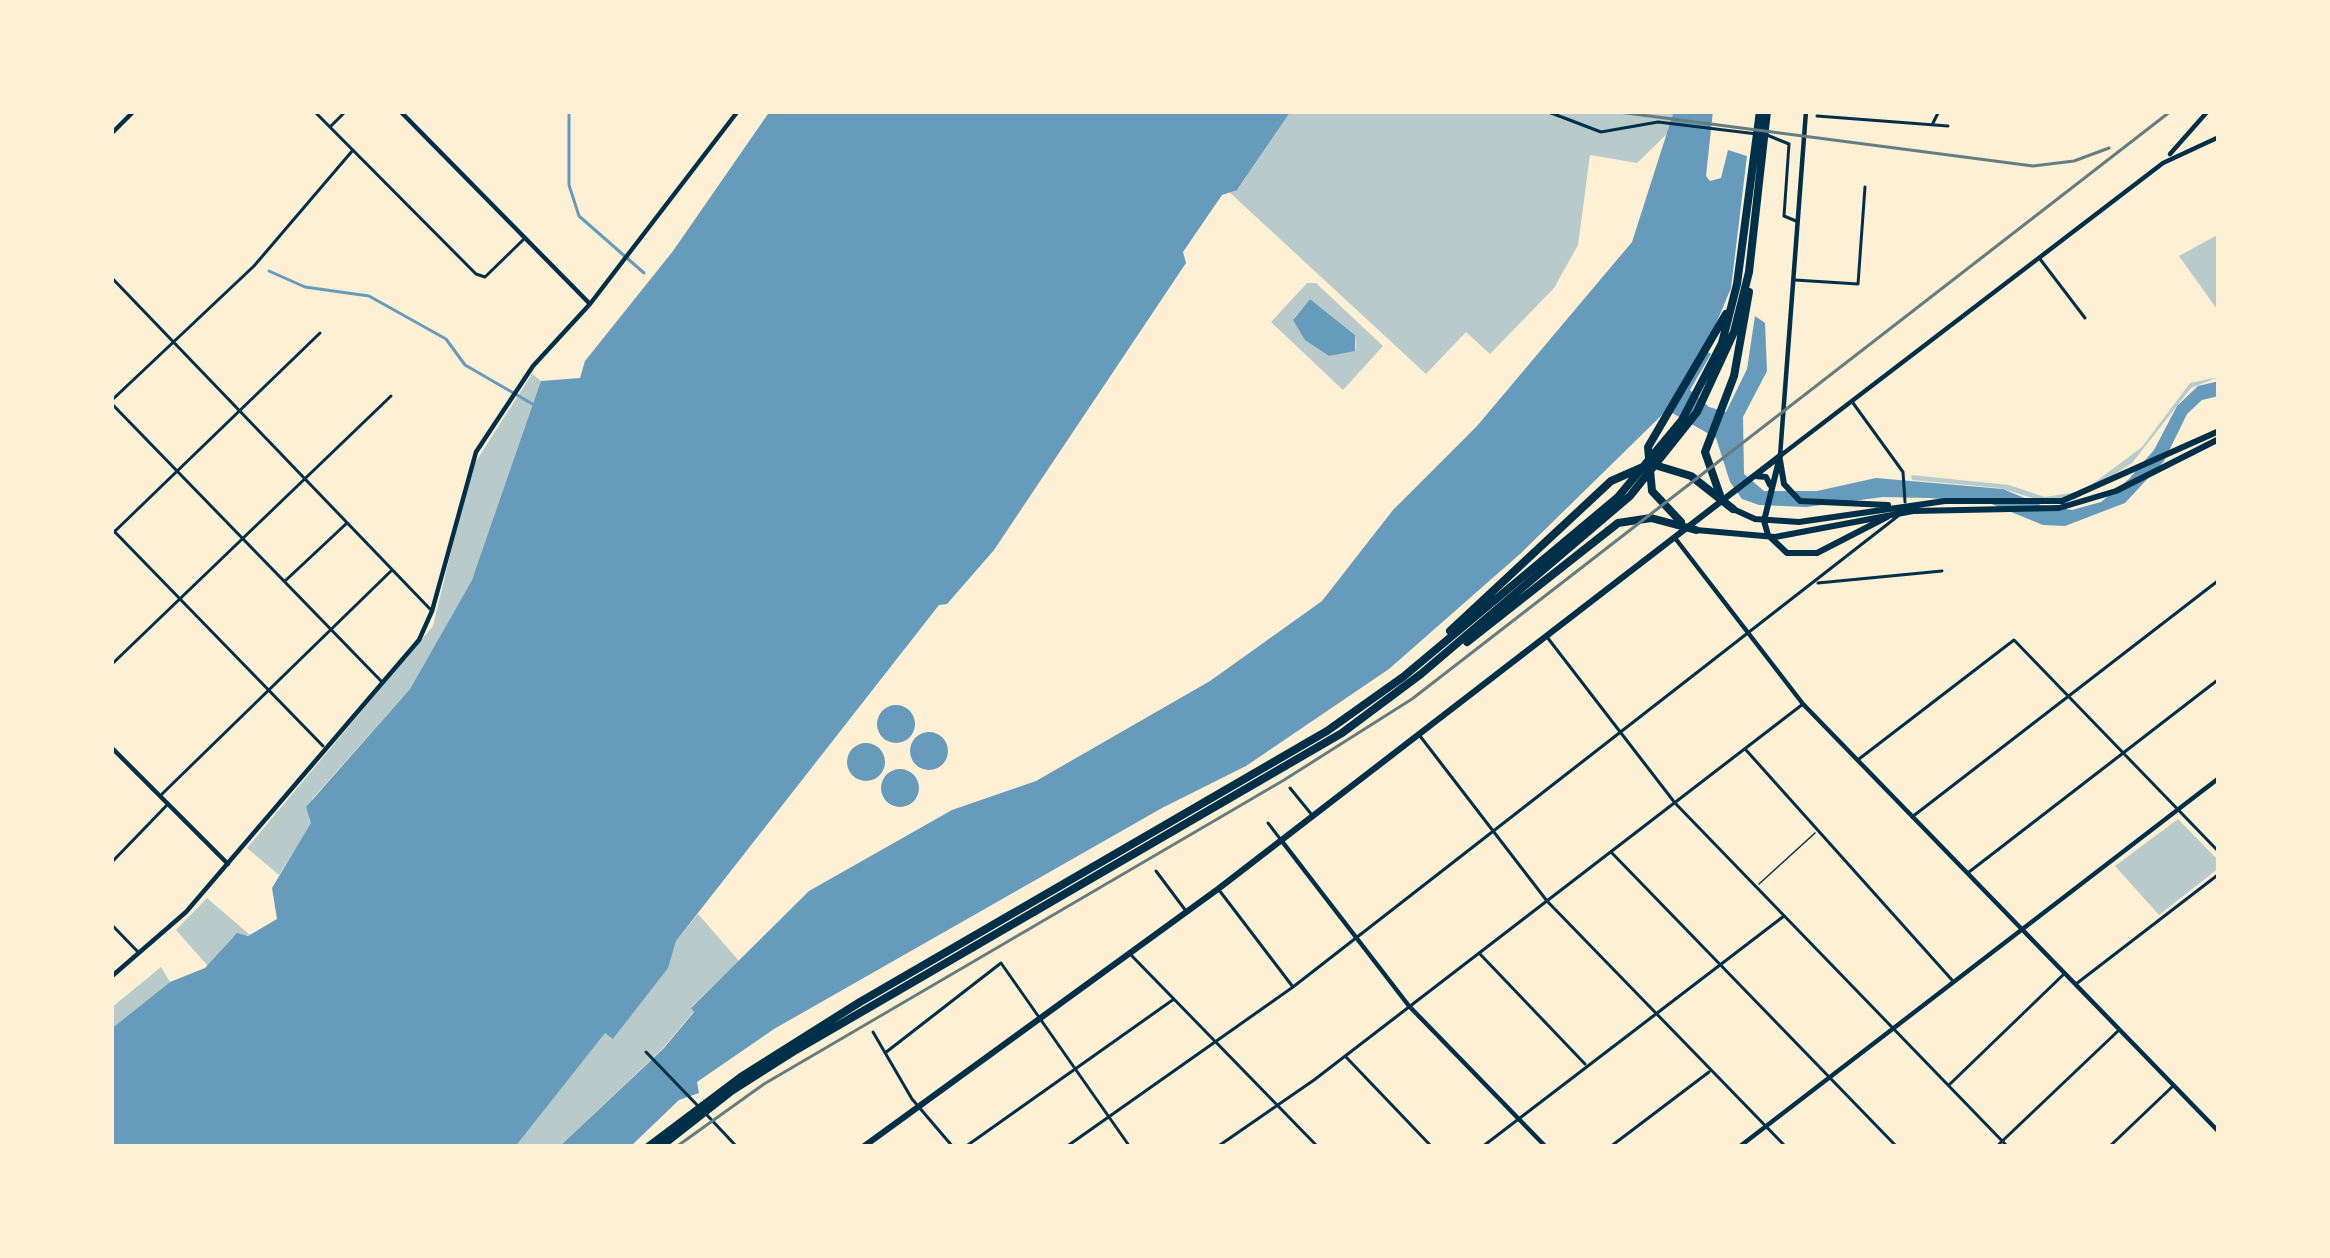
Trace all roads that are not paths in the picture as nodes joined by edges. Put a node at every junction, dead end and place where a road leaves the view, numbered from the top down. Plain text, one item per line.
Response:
1 (134, 111) edge
2 (314, 111) edge
3 (346, 111) edge
4 (400, 111) edge
5 (737, 111) edge
6 (1546, 111) edge
7 (1763, 111) edge
8 (1806, 111) edge
9 (1877, 111) edge
10 (1939, 111) edge
11 (2208, 111) edge
12 (1817, 116) dead end
13 (1873, 120) junction
14 (1933, 124) junction
15 (329, 126) junction
16 (1948, 126) dead end
17 (111, 134) edge
18 (2219, 137) edge
19 (352, 150) junction
20 (2163, 163) junction
21 (1864, 187) dead end
22 (1797, 221) junction
23 (526, 237) junction
24 (2039, 258) junction
25 (1749, 272) junction
26 (111, 277) edge
27 (1793, 280) junction
28 (1737, 284) junction
29 (590, 304) junction
30 (2085, 318) dead end
31 (320, 334) dead end
32 (175, 342) junction
33 (1705, 390) junction
34 (391, 396) dead end
35 (1852, 401) junction
36 (111, 402) edge
37 (240, 410) junction
38 (2216, 436) edge
39 (1780, 456) junction
40 (177, 471) junction
41 (305, 477) junction
42 (1752, 478) junction
43 (1770, 490) junction
44 (1733, 509) junction
45 (1900, 509) junction
46 (347, 523) junction
47 (1696, 530) junction
48 (112, 532) edge
49 (242, 538) junction
50 (1675, 538) junction
51 (393, 570) junction
52 (1942, 572) dead end
53 (2219, 580) edge
54 (284, 582) junction
55 (1816, 584) junction
56 (178, 599) junction
57 (432, 611) junction
58 (331, 630) junction
59 (1750, 635) junction
60 (1546, 637) junction
61 (111, 665) edge
62 (1418, 670) junction
63 (2219, 679) edge
64 (384, 683) junction
65 (268, 691) junction
66 (2068, 696) junction
67 (1803, 704) junction
68 (1419, 734) junction
69 (1621, 734) junction
70 (111, 747) edge
71 (326, 748) junction
72 (1744, 749) junction
73 (2122, 753) junction
74 (1857, 760) junction
75 (2219, 778) edge
76 (1290, 788) dead end
77 (160, 796) junction
78 (1675, 803) junction
79 (168, 804) junction
80 (2178, 809) junction
81 (1312, 816) junction
82 (1912, 817) junction
83 (1268, 823) dead end
84 (1817, 831) junction
85 (1493, 832) junction
86 (1281, 840) junction
87 (2219, 851) edge
88 (1611, 852) junction
89 (111, 863) edge
90 (228, 864) junction
91 (1156, 871) dead end
92 (1967, 874) junction
93 (2219, 874) edge
94 (1756, 887) junction
95 (1218, 889) junction
96 (1546, 901) junction
97 (1186, 912) junction
98 (1784, 916) junction
99 (111, 924) edge
100 (2021, 929) junction
101 (1356, 938) junction
102 (140, 953) junction
103 (1130, 953) junction
104 (1478, 953) junction
105 (1720, 964) junction
106 (2064, 974) junction
107 (111, 977) edge
108 (1953, 982) junction
109 (2075, 985) junction
110 (1293, 986) junction
111 (1174, 999) junction
112 (1409, 1006) junction
113 (1656, 1013) junction
114 (1038, 1016) junction
115 (1894, 1027) junction
116 (2119, 1030) junction
117 (873, 1032) dead end
118 (1216, 1042) junction
119 (646, 1052) dead end
120 (885, 1053) junction
121 (1344, 1056) junction
122 (1587, 1066) junction
123 (1074, 1068) junction
124 (1711, 1070) junction
125 (1830, 1078) junction
126 (1948, 1085) junction
127 (2173, 1085) junction
128 (703, 1104) junction
129 (918, 1104) junction
130 (1277, 1105) junction
131 (692, 1116) junction
132 (1109, 1117) junction
133 (1519, 1119) junction
134 (1766, 1126) junction
135 (2219, 1132) edge
136 (2003, 1142) junction
137 (648, 1147) edge
138 (660, 1147) edge
139 (737, 1147) edge
140 (863, 1147) edge
141 (953, 1147) edge
142 (964, 1147) edge
143 (1066, 1147) edge
144 (1130, 1147) edge
145 (1217, 1147) edge
146 (1318, 1147) edge
147 (1432, 1147) edge
148 (1482, 1147) edge
149 (1546, 1147) edge
150 (1610, 1147) edge
151 (1739, 1147) edge
152 (1786, 1147) edge
153 (1897, 1147) edge
154 (1996, 1147) edge
155 (2008, 1147) edge
156 (2109, 1147) edge

1 - 17 main road
2 - 15 street
3 - 15 street
4 - 23 main road
5 - 29 main road
6 - 22 street
7 - 25 highway
7 - 28 highway
8 - 22 main road
9 - 13 street
10 - 14 street
11 - 20 main road
12 - 13 street
13 - 14 street
14 - 16 street
15 - 19 street
18 - 20 main road
19 - 23 street
19 - 32 street
20 - 24 main road
21 - 27 street
22 - 27 main road
23 - 29 main road
24 - 30 street
24 - 35 main road
25 - 33 highway
25 - 44 highway
26 - 32 street
27 - 39 main road
28 - 33 highway
28 - 47 highway
29 - 57 main road
31 - 37 street
32 - 36 street
32 - 37 street
33 - 62 highway
33 - 62 highway
34 - 41 street
35 - 39 main road
35 - 55 street
36 - 40 street
37 - 40 street
37 - 41 street
38 - 45 main road
39 - 42 main road
39 - 43 main road
39 - 45 main road
40 - 48 street
40 - 49 street
41 - 46 street
41 - 49 street
42 - 43 main road
42 - 50 main road
43 - 45 main road
44 - 45 main road
44 - 62 highway
45 - 47 main road
46 - 51 street
46 - 54 street
47 - 62 highway
48 - 56 street
49 - 54 street
49 - 56 street
50 - 59 main road
50 - 60 main road
51 - 57 street
51 - 58 street
52 - 55 street
53 - 66 street
54 - 58 street
55 - 59 street
56 - 61 street
56 - 65 street
57 - 64 main road
58 - 64 street
58 - 65 street
59 - 67 main road
59 - 69 street
60 - 68 main road
60 - 69 street
62 - 128 highway
63 - 73 street
64 - 71 main road
65 - 71 street
65 - 77 street
66 - 73 street
66 - 74 street
66 - 82 street
67 - 72 street
67 - 74 main road
68 - 81 main road
68 - 85 street
69 - 78 street
69 - 85 street
70 - 77 main road
71 - 90 main road
72 - 78 street
72 - 84 street
73 - 80 street
73 - 92 street
74 - 82 main road
75 - 80 main road
76 - 81 street
77 - 79 main road
78 - 88 street
78 - 94 street
79 - 89 street
79 - 90 main road
80 - 87 street
80 - 100 main road
81 - 86 main road
82 - 92 main road
83 - 86 street
84 - 94 lane
84 - 108 street
85 - 96 street
85 - 101 street
86 - 95 main road
86 - 101 main road
88 - 96 street
88 - 105 street
90 - 102 main road
91 - 97 street
92 - 100 main road
93 - 109 street
94 - 98 street
95 - 97 main road
95 - 110 street
96 - 104 street
96 - 113 street
97 - 103 main road
98 - 105 street
98 - 115 street
99 - 102 street
100 - 106 main road
100 - 108 main road
101 - 110 street
101 - 112 main road
102 - 107 main road
103 - 111 street
103 - 114 main road
104 - 112 street
104 - 122 street
105 - 113 street
105 - 125 street
106 - 109 main road
106 - 126 street
108 - 115 main road
109 - 116 main road
110 - 118 street
111 - 118 street
111 - 123 street
112 - 121 street
112 - 133 main road
113 - 122 street
113 - 124 street
114 - 120 street
114 - 123 street
114 - 129 main road
115 - 125 main road
115 - 126 street
116 - 127 main road
116 - 136 street
117 - 120 street
118 - 130 street
118 - 132 street
119 - 128 street
120 - 129 street
121 - 130 street
121 - 147 street
122 - 133 street
123 - 132 street
123 - 142 street
124 - 134 street
124 - 150 street
125 - 134 main road
125 - 153 street
126 - 136 street
127 - 135 main road
127 - 156 street
128 - 131 highway
128 - 139 street
129 - 140 main road
129 - 141 street
130 - 145 street
130 - 146 street
131 - 137 highway
131 - 138 highway
132 - 143 street
132 - 144 street
133 - 148 street
133 - 149 main road
134 - 151 main road
134 - 152 street
136 - 154 street
136 - 155 street

